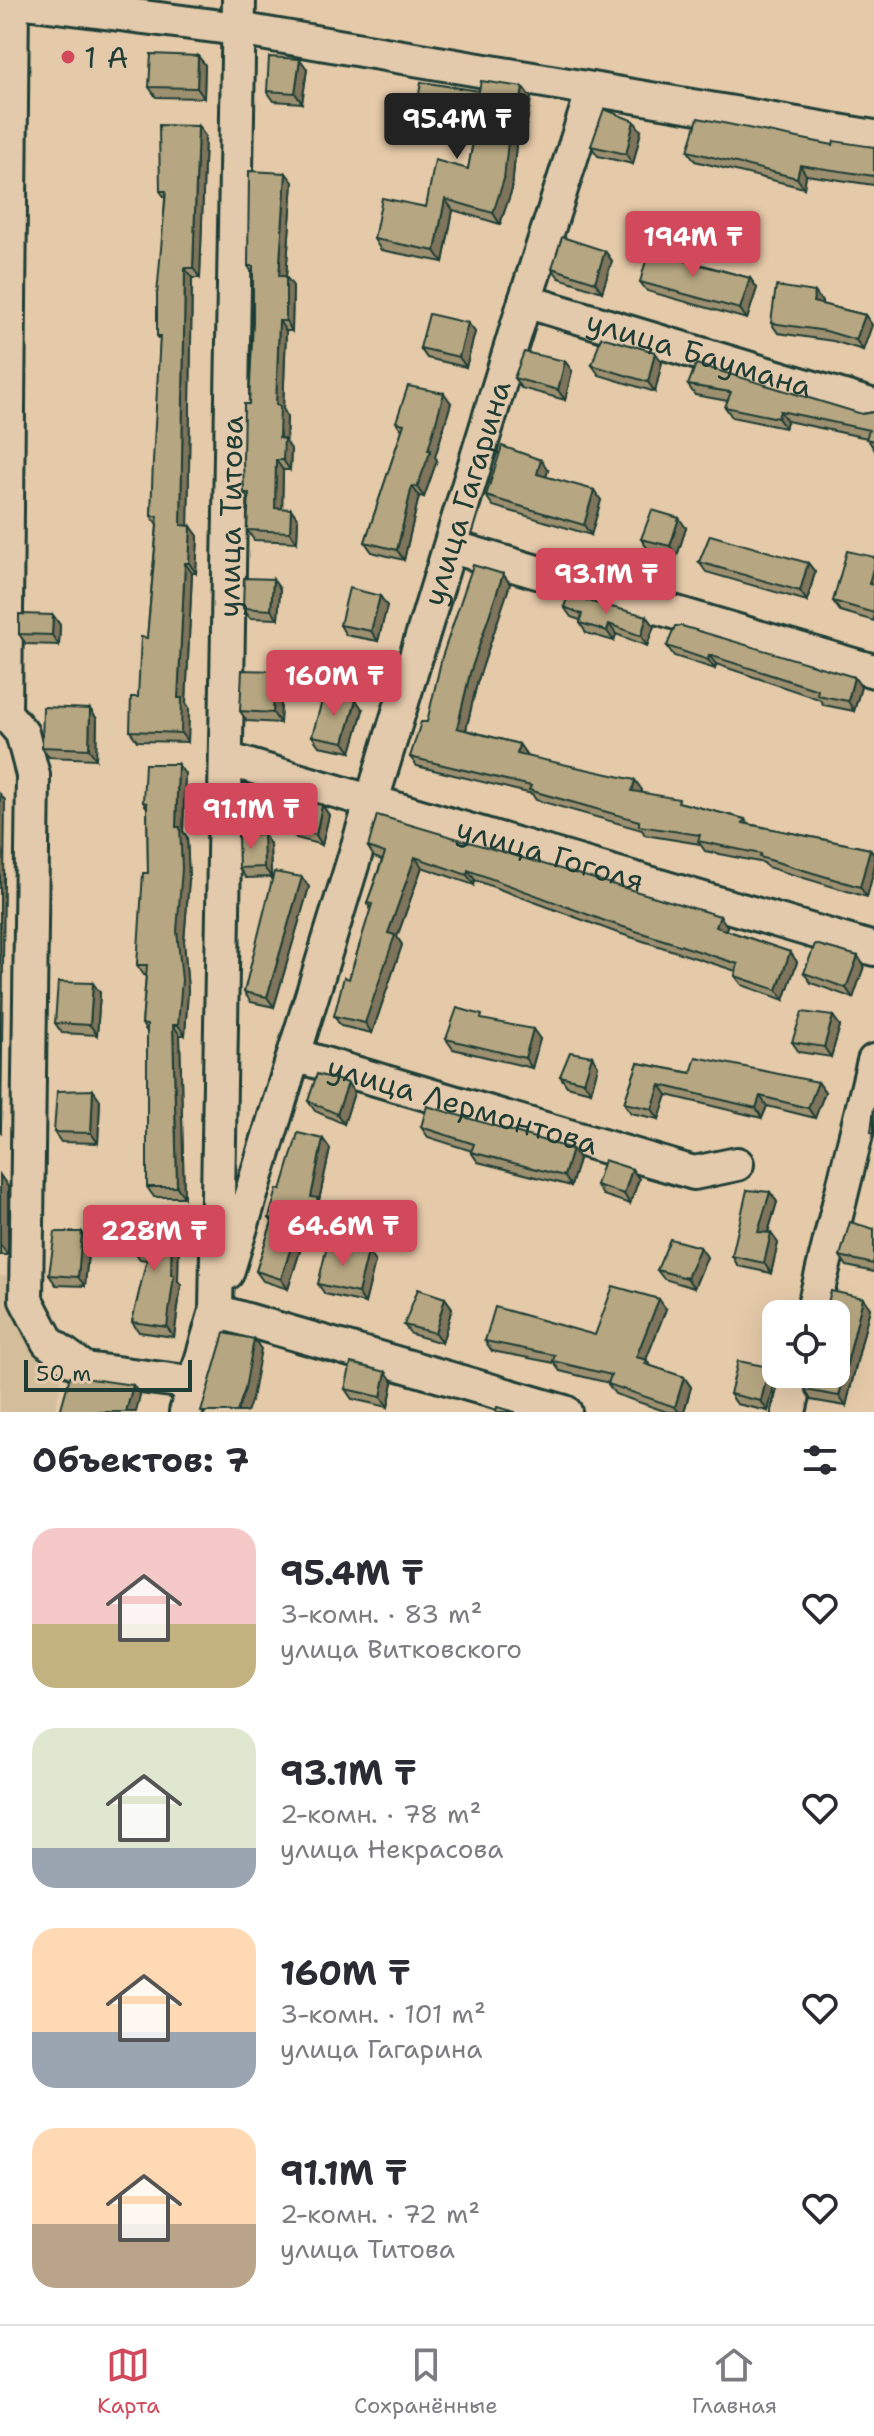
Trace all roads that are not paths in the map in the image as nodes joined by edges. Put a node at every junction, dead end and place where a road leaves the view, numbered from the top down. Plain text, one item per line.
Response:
1 (11, 0) edge
2 (239, 15) edge
3 (593, 90) junction
4 (874, 137) edge
5 (525, 301) junction
6 (874, 406) edge
7 (452, 547) junction
8 (874, 671) edge
9 (226, 759) junction
10 (373, 802) junction
11 (874, 949) edge
12 (294, 1055) junction
13 (874, 1061) edge
14 (737, 1164) dead end
15 (815, 1300) edge
16 (216, 1311) junction
17 (795, 1388) edge
18 (191, 1398) edge
19 (484, 1400) edge
20 (565, 1412) edge
21 (789, 1412) edge

1 - 2 street
1 - 18 street
2 - 3 street
2 - 9 street, улица Титова
3 - 4 street
3 - 5 street, улица Гагарина
5 - 6 street, улица Баумана
5 - 7 street, улица Гагарина
7 - 8 street
7 - 10 street, улица Гагарина
9 - 10 street, улица Гоголя
9 - 16 street, улица Титова
10 - 11 street, улица Гоголя
10 - 12 street, улица Гагарина
12 - 14 street, улица Лермонтова
12 - 16 street, улица Гагарина
13 - 15 street
16 - 18 street, улица Титова
16 - 19 street
17 - 21 street
19 - 20 street

